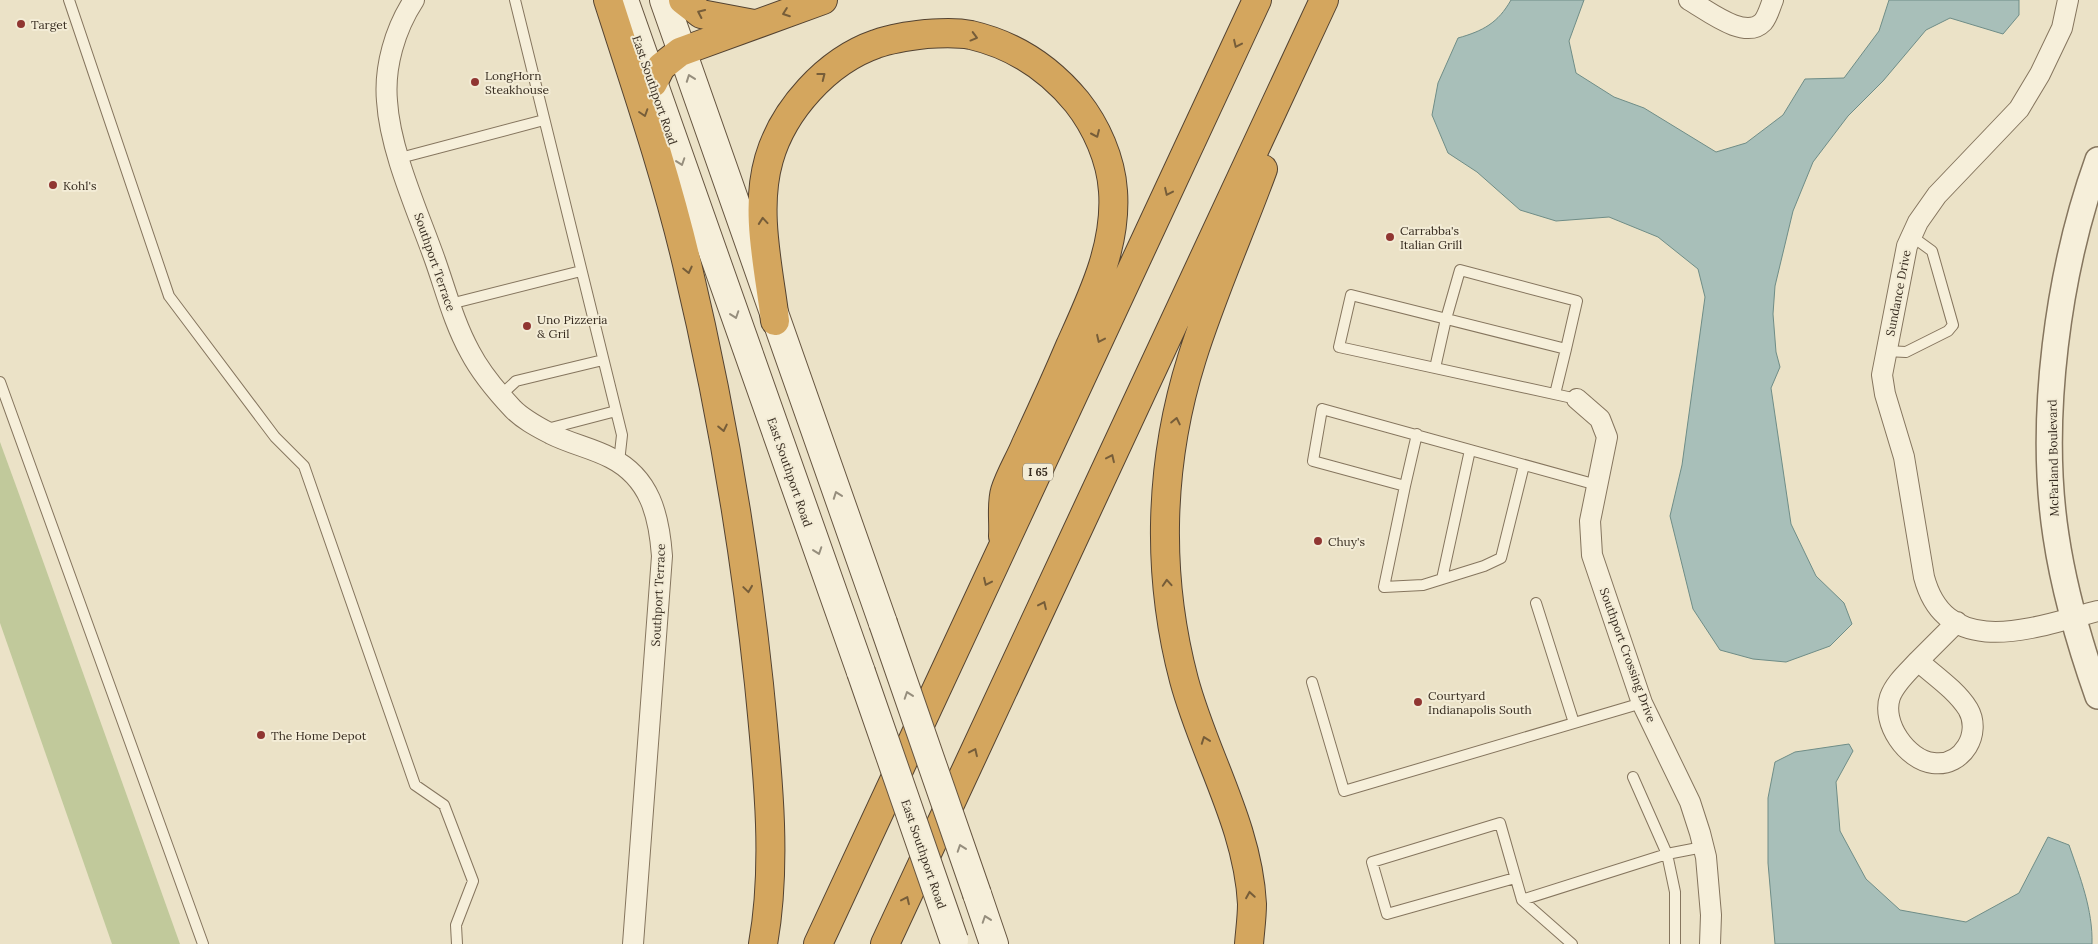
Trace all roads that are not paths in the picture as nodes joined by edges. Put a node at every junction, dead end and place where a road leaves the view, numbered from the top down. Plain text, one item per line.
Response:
1 (69, 0) edge
2 (414, 0) edge
3 (515, 0) edge
4 (608, 0) edge
5 (624, 0) edge
6 (664, 0) edge
7 (683, 0) edge
8 (822, 0) edge
9 (1257, 0) edge
10 (1689, 0) edge
11 (1773, 0) edge
12 (2068, 0) edge
13 (1319, 11) edge
14 (756, 24) junction
15 (680, 52) junction
16 (653, 83) junction
17 (544, 120) junction
18 (400, 158) junction
19 (2098, 160) edge
20 (1910, 235) junction
21 (581, 271) junction
22 (450, 304) junction
23 (1446, 319) junction
24 (775, 321) junction
25 (1566, 349) junction
26 (1886, 351) junction
27 (603, 360) junction
28 (1435, 368) junction
29 (0, 382) edge
30 (1556, 394) junction
31 (501, 395) junction
32 (1577, 399) joint
33 (616, 411) junction
34 (544, 430) junction
35 (1417, 434) junction
36 (1470, 450) junction
37 (619, 462) junction
38 (1524, 464) junction
39 (1597, 485) junction
40 (1405, 486) junction
41 (1003, 548) junction
42 (1442, 579) junction
43 (1536, 603) dead end
44 (2098, 611) edge
45 (2074, 617) junction
46 (1956, 622) junction
47 (1918, 661) junction
48 (1312, 682) dead end
49 (2098, 696) edge
50 (1642, 703) junction
51 (1574, 723) junction
52 (1633, 777) dead end
53 (1703, 847) junction
54 (1667, 854) junction
55 (1515, 878) junction
56 (1522, 900) junction
57 (955, 942) edge
58 (203, 944) edge
59 (457, 944) edge
60 (633, 944) edge
61 (763, 944) edge
62 (818, 944) edge
63 (885, 944) edge
64 (994, 944) edge
65 (1249, 944) edge
66 (1572, 944) edge
67 (1675, 944) edge
68 (1710, 944) edge

1 - 59 lane
2 - 18 street, Southport Terrace
3 - 17 lane
4 -> 61 highway
5 - 16 main road, East Southport Road
6 - 15 main road
14 -> 7 highway
8 -> 14 highway
9 -> 41 highway, I 65
10 - 11 street
12 - 20 street, Sundance Drive
63 -> 13 highway
65 -> 13 highway
14 - 15 highway
15 - 16 highway
24 -> 15 main road
16 -> 57 main road, East Southport Road, bridge
17 - 18 lane
17 - 21 lane
18 - 22 street, Southport Terrace
19 - 45 street, McFarland Boulevard
20 - 26 street, Sundance Drive
20 - 26 lane
21 - 22 lane
21 - 27 lane
22 - 31 street, Southport Terrace
23 - 25 lane
23 - 25 lane
23 - 28 lane
23 - 28 lane
24 -> 41 highway
64 -> 24 main road, bridge
25 - 30 lane
26 - 46 street, Sundance Drive
27 - 31 lane
27 - 33 lane
28 - 30 lane
29 - 58 lane
30 - 32 lane
31 - 34 street, Southport Terrace
32 - 39 street, Southport Crossing Drive
33 - 34 lane
33 - 37 lane
34 - 37 street, Southport Terrace
35 - 36 lane
35 - 40 lane
35 - 40 lane
36 - 38 lane
36 - 42 lane
37 - 60 street, Southport Terrace
38 - 39 lane
38 - 42 lane
39 - 50 street, Southport Crossing Drive
40 - 42 lane
41 -> 62 highway, I 65
43 - 51 lane
44 - 45 street, Sundance Drive
45 - 46 street, Sundance Drive
45 - 49 street, McFarland Boulevard
46 - 47 street
47 - 47 street
48 - 51 lane
50 - 51 lane
50 - 53 street, Southport Crossing Drive
52 - 54 lane
53 - 54 lane
53 - 68 street, Southport Crossing Drive
54 - 56 lane
54 - 67 lane
55 - 55 lane
55 - 56 lane
56 - 66 lane

